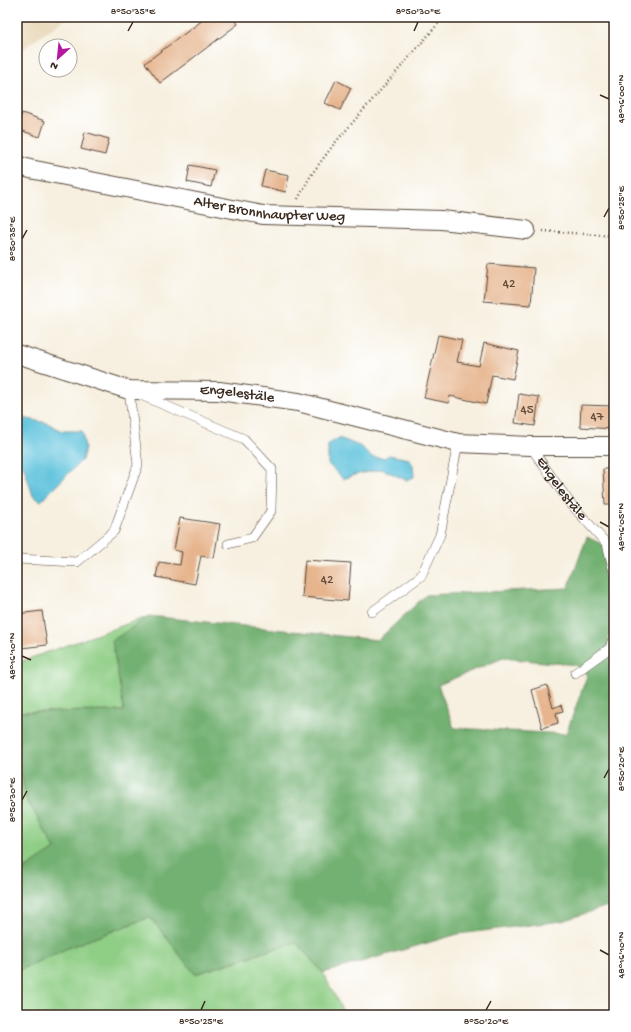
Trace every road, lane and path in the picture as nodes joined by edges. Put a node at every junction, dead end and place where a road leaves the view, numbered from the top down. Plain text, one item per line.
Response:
1 (444, 17) edge
2 (17, 165) edge
3 (290, 216) junction
4 (526, 230) joint
5 (614, 236) edge
6 (17, 354) edge
7 (129, 390) junction
8 (458, 443) junction
9 (530, 446) junction
10 (614, 446) edge
11 (228, 544) dead end
12 (17, 559) edge
13 (614, 572) edge
14 (372, 612) dead end
15 (614, 635) edge
16 (575, 673) dead end

1 - 3 path
2 - 3 street, Alter Bronnhaupter Weg
3 - 4 street, Alter Bronnhaupter Weg
4 - 5 path
6 - 7 street, Engelestäle
7 - 8 street, Engelestäle
7 - 11 lane
7 - 12 lane
8 - 9 street, Engelestäle
8 - 14 lane
9 - 10 street, Engelestäle
9 - 13 lane, Engelestäle
15 - 16 lane

